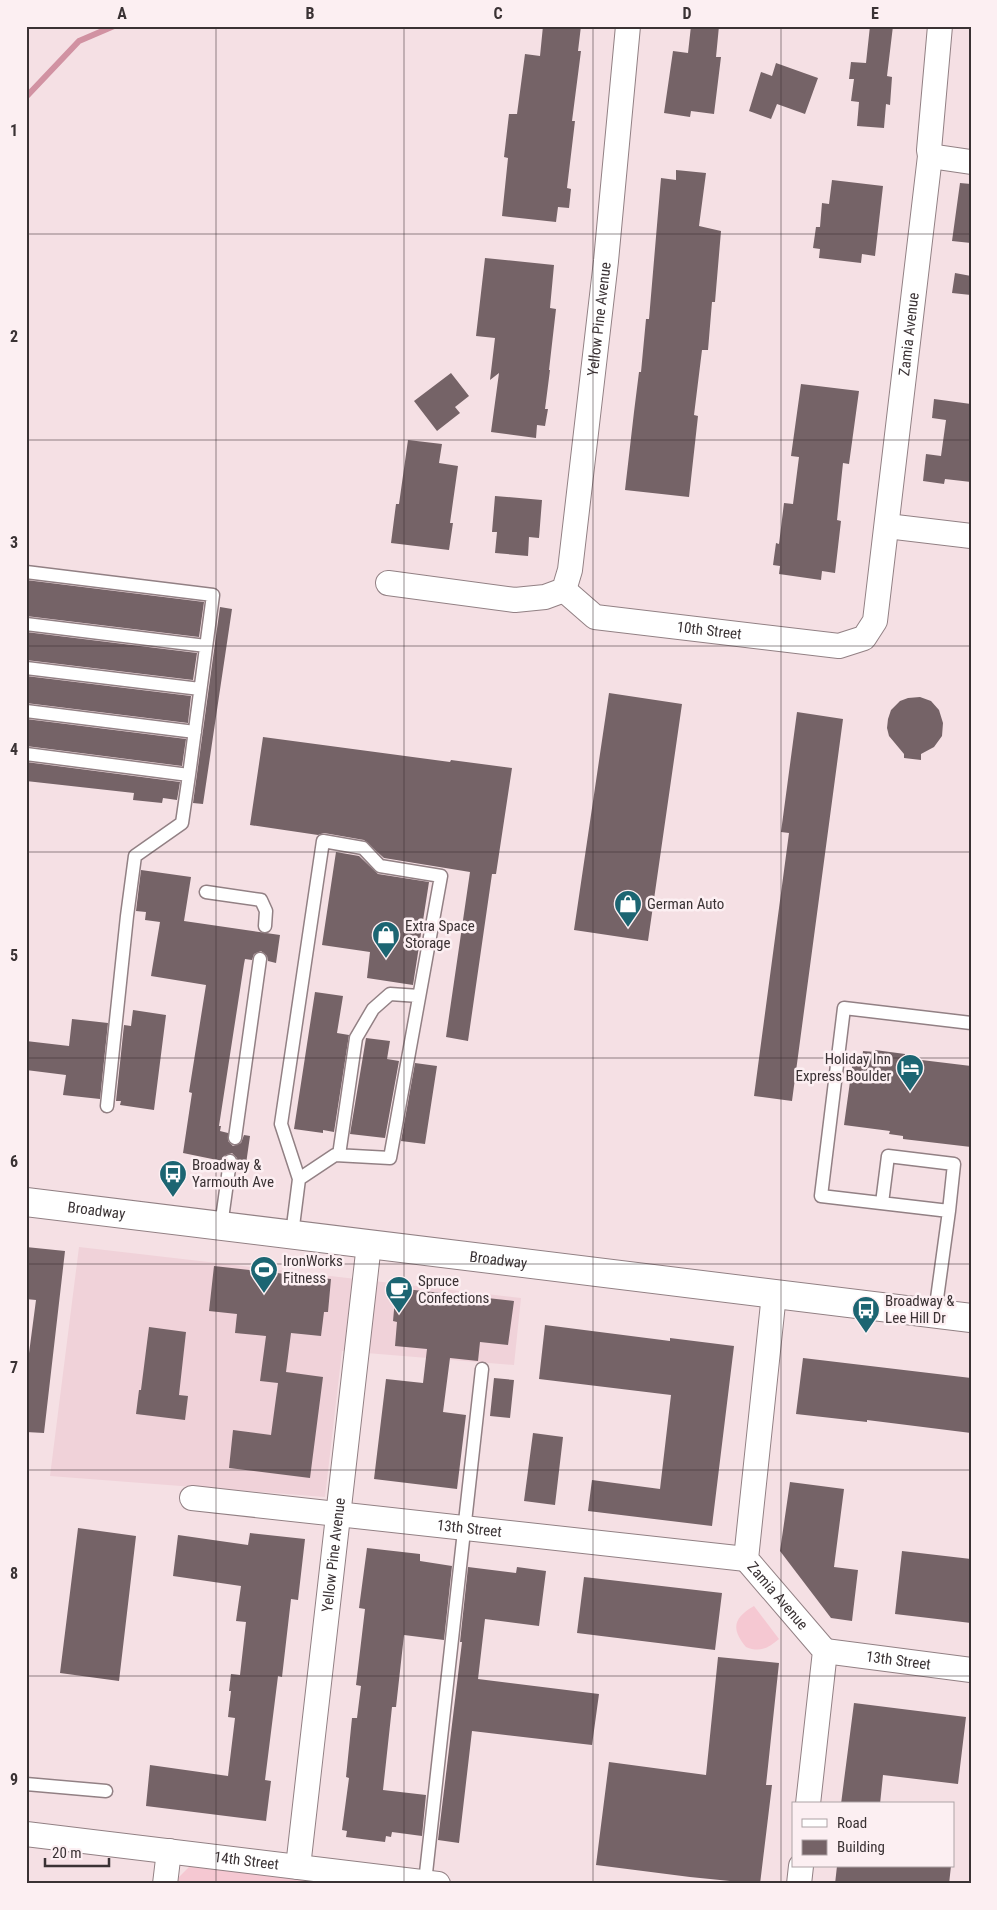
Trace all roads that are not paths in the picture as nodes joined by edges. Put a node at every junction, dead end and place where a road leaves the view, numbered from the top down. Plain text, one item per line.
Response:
1 (628, 26) edge
2 (940, 26) edge
3 (930, 156) junction
4 (971, 162) edge
5 (887, 526) junction
6 (971, 536) edge
7 (26, 572) edge
8 (388, 583) dead end
9 (554, 594) junction
10 (26, 624) edge
11 (864, 638) joint
12 (206, 646) junction
13 (26, 668) edge
14 (200, 690) junction
15 (26, 712) edge
16 (195, 732) junction
17 (26, 754) edge
18 (189, 775) junction
19 (206, 892) dead end
20 (265, 926) dead end
21 (260, 959) dead end
22 (419, 996) junction
23 (971, 1023) edge
24 (108, 1106) dead end
25 (235, 1138) dead end
26 (339, 1156) junction
27 (230, 1161) dead end
28 (299, 1179) junction
29 (26, 1202) edge
30 (882, 1203) junction
31 (949, 1211) junction
32 (221, 1226) junction
33 (292, 1234) junction
34 (369, 1244) junction
35 (774, 1294) junction
36 (935, 1313) junction
37 (971, 1318) edge
38 (482, 1369) dead end
39 (192, 1498) dead end
40 (338, 1514) junction
41 (463, 1528) junction
42 (746, 1559) junction
43 (825, 1651) junction
44 (971, 1670) edge
45 (26, 1784) edge
46 (106, 1791) dead end
47 (808, 1802) edge
48 (26, 1834) edge
49 (169, 1851) junction
50 (298, 1867) junction
51 (801, 1868) edge
52 (432, 1883) edge
53 (165, 1884) edge
54 (799, 1884) edge

1 - 9 street, Yellow Pine Avenue
2 - 3 street, Zamia Avenue
3 - 4 street
3 - 5 street, Zamia Avenue
5 - 6 street
5 - 11 street, Zamia Avenue
7 - 12 lane
8 - 9 street
9 - 11 street, 10th Street
10 - 12 lane
12 - 14 lane
13 - 14 lane
14 - 16 lane
15 - 16 lane
16 - 18 lane
17 - 18 lane
18 - 24 lane
19 - 20 lane
21 - 25 lane
22 - 26 lane
22 - 26 lane
22 - 28 lane
23 - 30 lane
26 - 28 lane
27 - 32 lane
28 - 33 lane
29 - 32 main road, Broadway
30 - 31 lane
30 - 31 lane
31 - 36 lane
32 - 33 main road, Broadway
33 - 34 main road, Broadway
34 - 35 main road, Broadway
34 - 40 street, Yellow Pine Avenue
35 - 36 main road, Broadway
35 - 42 street, Zamia Avenue
36 - 37 main road, Broadway
38 - 41 lane
39 - 40 street, 13th Street
40 - 41 street, 13th Street
40 - 50 street, Yellow Pine Avenue
41 - 42 street, 13th Street
41 - 52 lane
42 - 43 street, Zamia Avenue
43 - 44 street, 13th Street
43 - 47 street
45 - 46 lane
48 - 49 street, 14th Street
49 - 50 street, 14th Street
49 - 53 street
50 - 52 street, 14th Street
51 - 54 street

